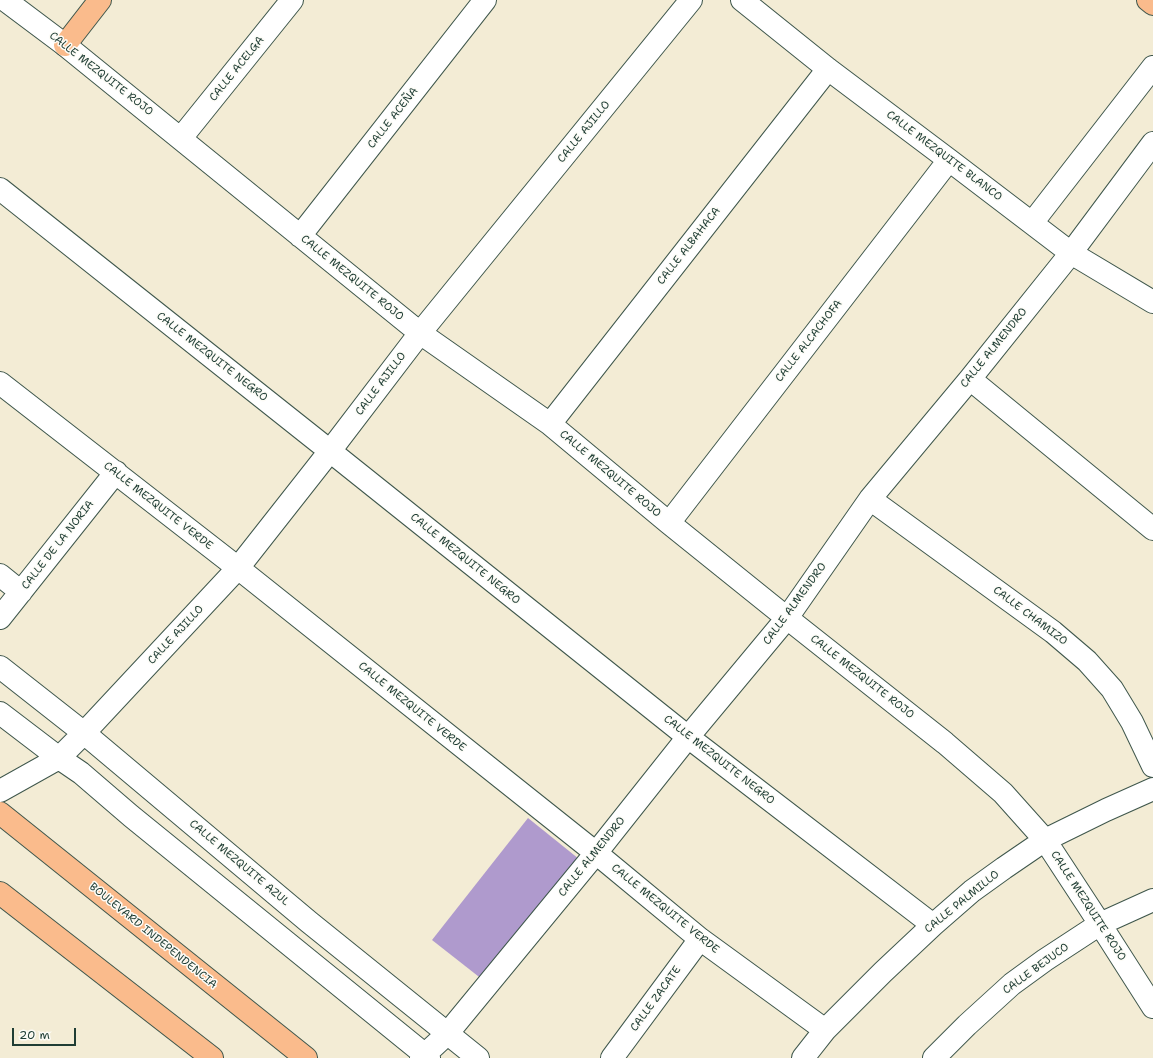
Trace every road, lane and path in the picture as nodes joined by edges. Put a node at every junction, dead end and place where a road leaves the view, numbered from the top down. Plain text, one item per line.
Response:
1 (5, 0) edge
2 (100, 0) edge
3 (292, 0) edge
4 (485, 0) edge
5 (691, 0) edge
6 (742, 0) edge
7 (1148, 0) edge
8 (1153, 4) edge
9 (65, 45) junction
10 (1153, 67) edge
11 (828, 69) junction
12 (181, 138) junction
13 (1153, 143) edge
14 (950, 160) junction
15 (0, 189) edge
16 (1032, 223) junction
17 (300, 236) junction
18 (1071, 253) junction
19 (1153, 302) edge
20 (420, 333) junction
21 (970, 379) junction
22 (0, 383) edge
23 (550, 424) junction
24 (330, 451) junction
25 (116, 472) junction
26 (870, 499) junction
27 (669, 523) junction
28 (1153, 529) edge
29 (238, 568) junction
30 (0, 575) edge
31 (21, 592) junction
32 (0, 618) edge
33 (787, 618) junction
34 (0, 667) edge
35 (0, 713) edge
36 (84, 734) junction
37 (688, 737) junction
38 (59, 758) junction
39 (1153, 766) edge
40 (1153, 789) edge
41 (0, 791) edge
42 (0, 813) edge
43 (1045, 840) junction
44 (596, 853) junction
45 (0, 893) edge
46 (1153, 900) edge
47 (1100, 924) junction
48 (933, 925) junction
49 (700, 939) junction
50 (1153, 1007) edge
51 (825, 1030) junction
52 (447, 1034) junction
53 (425, 1057) edge
54 (212, 1058) edge
55 (306, 1058) edge
56 (478, 1058) edge
57 (612, 1058) edge
58 (803, 1058) edge
59 (934, 1058) edge

1 - 9 street, CALLE MEZQUITE ROJO
2 - 9 main road
3 - 12 street, CALLE ACELGA
4 - 17 street, CALLE ACEÑA
5 - 20 street, CALLE AJILLO
6 - 11 street, CALLE MEZQUITE BLANCO
7 - 8 main road
9 - 12 street, CALLE MEZQUITE ROJO
10 - 16 street
11 - 14 street, CALLE MEZQUITE BLANCO
11 - 23 street, CALLE ALBAHACA
12 - 17 street, CALLE MEZQUITE ROJO
13 - 18 street, CALLE ALMENDRO
14 - 16 street, CALLE MEZQUITE BLANCO
14 - 27 street, CALLE ALCACHOFA
15 - 24 street, CALLE MEZQUITE NEGRO
16 - 18 street, CALLE MEZQUITE BLANCO
17 - 20 street, CALLE MEZQUITE ROJO
18 - 19 street, CALLE MEZQUITE BLANCO
18 - 21 street, CALLE ALMENDRO
20 - 23 street, CALLE MEZQUITE ROJO
20 - 24 street, CALLE AJILLO
21 - 26 street, CALLE ALMENDRO
21 - 28 street
22 - 25 street, CALLE MEZQUITE VERDE
23 - 27 street, CALLE MEZQUITE ROJO
24 - 29 street, CALLE AJILLO
24 - 37 street, CALLE MEZQUITE NEGRO
25 - 29 street, CALLE MEZQUITE VERDE
25 - 31 street, CALLE DE LA NORIA
26 - 33 street, CALLE ALMENDRO
26 - 39 street, CALLE CHAMIZO
27 - 33 street, CALLE MEZQUITE ROJO
29 - 36 street, CALLE AJILLO
29 - 44 street, CALLE MEZQUITE VERDE
30 - 31 street
31 - 32 street, CALLE DE LA NORIA
33 - 37 street, CALLE ALMENDRO
33 - 43 street, CALLE MEZQUITE ROJO
34 - 36 street, CALLE MEZQUITE AZUL
35 - 38 street
36 - 38 street, CALLE AJILLO
36 - 52 street, CALLE MEZQUITE AZUL
37 - 44 street, CALLE ALMENDRO
37 - 48 street, CALLE MEZQUITE NEGRO
38 - 41 street, CALLE AJILLO
38 - 53 street
40 - 43 street, CALLE PALMILLO
42 - 55 main road, BOULEVARD INDEPENDENCIA
43 - 47 street, CALLE MEZQUITE ROJO
43 - 48 street, CALLE PALMILLO
44 - 49 street, CALLE MEZQUITE VERDE
44 - 52 street, CALLE ALMENDRO
45 - 54 main road
46 - 47 street, CALLE BEJUCO
47 - 50 street, CALLE MEZQUITE ROJO
47 - 59 street, CALLE BEJUCO
48 - 51 street, CALLE PALMILLO
49 - 51 street, CALLE MEZQUITE VERDE
49 - 57 street, CALLE ZACATE
51 - 58 street, CALLE PALMILLO
52 - 53 street, CALLE ALMENDRO
52 - 56 street, CALLE MEZQUITE AZUL

